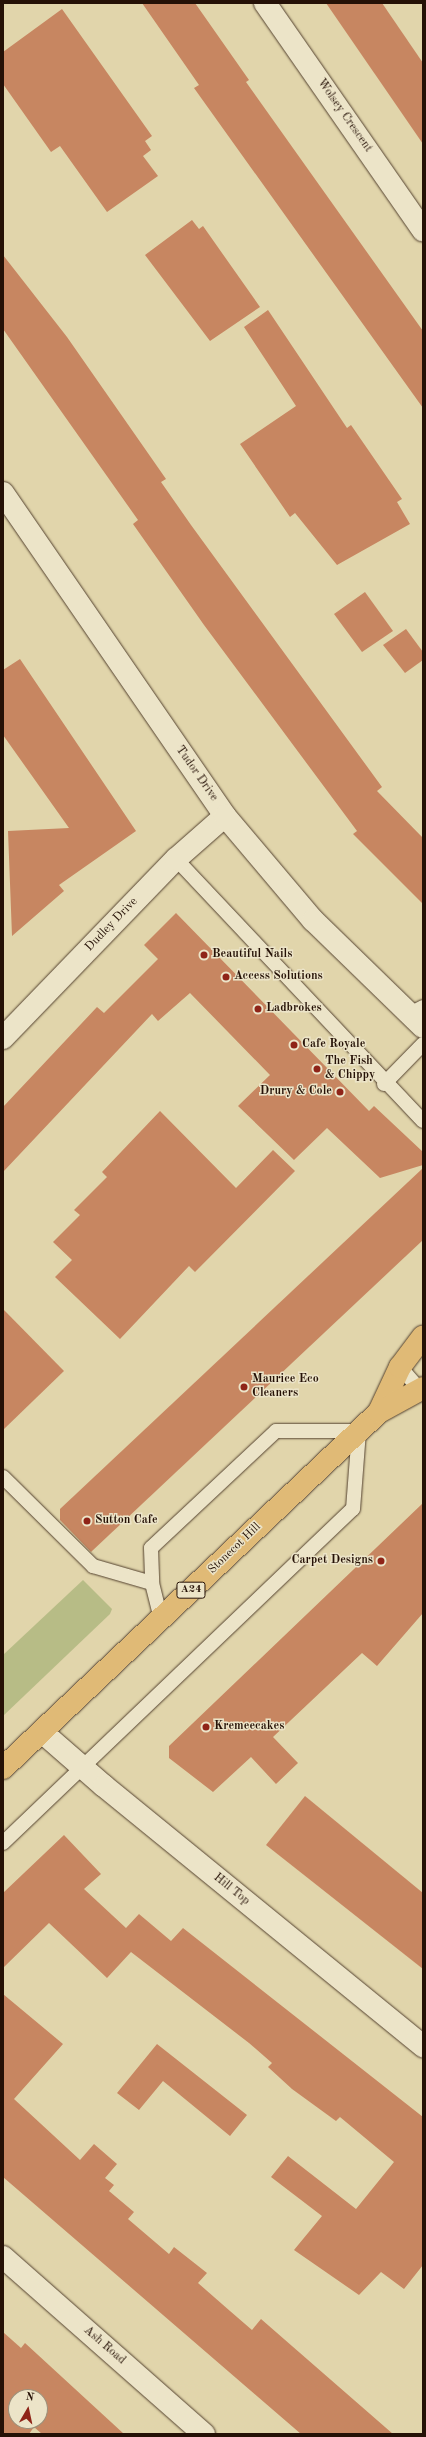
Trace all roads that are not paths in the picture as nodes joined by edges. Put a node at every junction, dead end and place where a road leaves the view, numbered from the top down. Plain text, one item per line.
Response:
1 (265, 3) edge
2 (423, 230) edge
3 (3, 493) edge
4 (225, 816) junction
5 (176, 859) junction
6 (419, 1016) edge
7 (3, 1038) edge
8 (423, 1044) edge
9 (384, 1084) junction
10 (423, 1121) edge
11 (423, 1337) edge
12 (400, 1367) junction
13 (422, 1390) edge
14 (379, 1412) junction
15 (359, 1431) junction
16 (3, 1477) edge
17 (152, 1583) junction
18 (161, 1619) junction
19 (42, 1732) junction
20 (3, 1768) edge
21 (82, 1768) junction
22 (3, 1843) edge
23 (423, 2046) edge
24 (3, 2257) edge
25 (204, 2434) edge

1 - 2 street, Wolsey Crescent
3 - 4 street, Tudor Drive
4 - 5 street, Dudley Drive
4 - 6 street, Tudor Drive
5 - 7 street, Dudley Drive
5 - 9 lane
8 - 9 lane
9 - 10 lane
11 - 12 highway, Stonecot Hill / A24
12 - 13 lane
12 - 14 highway, Stonecot Hill / A24
13 - 14 highway, Stonecot Hill / A24
14 - 15 highway, Stonecot Hill / A24
15 - 17 lane
15 - 18 highway, Stonecot Hill / A24
15 - 21 lane
16 - 17 lane
17 - 18 lane
18 - 19 highway, Stonecot Hill / A24
19 - 20 highway, Stonecot Hill / A24
19 - 21 street, Hill Top
21 - 22 lane
21 - 23 street, Hill Top
24 - 25 street, Ash Road

